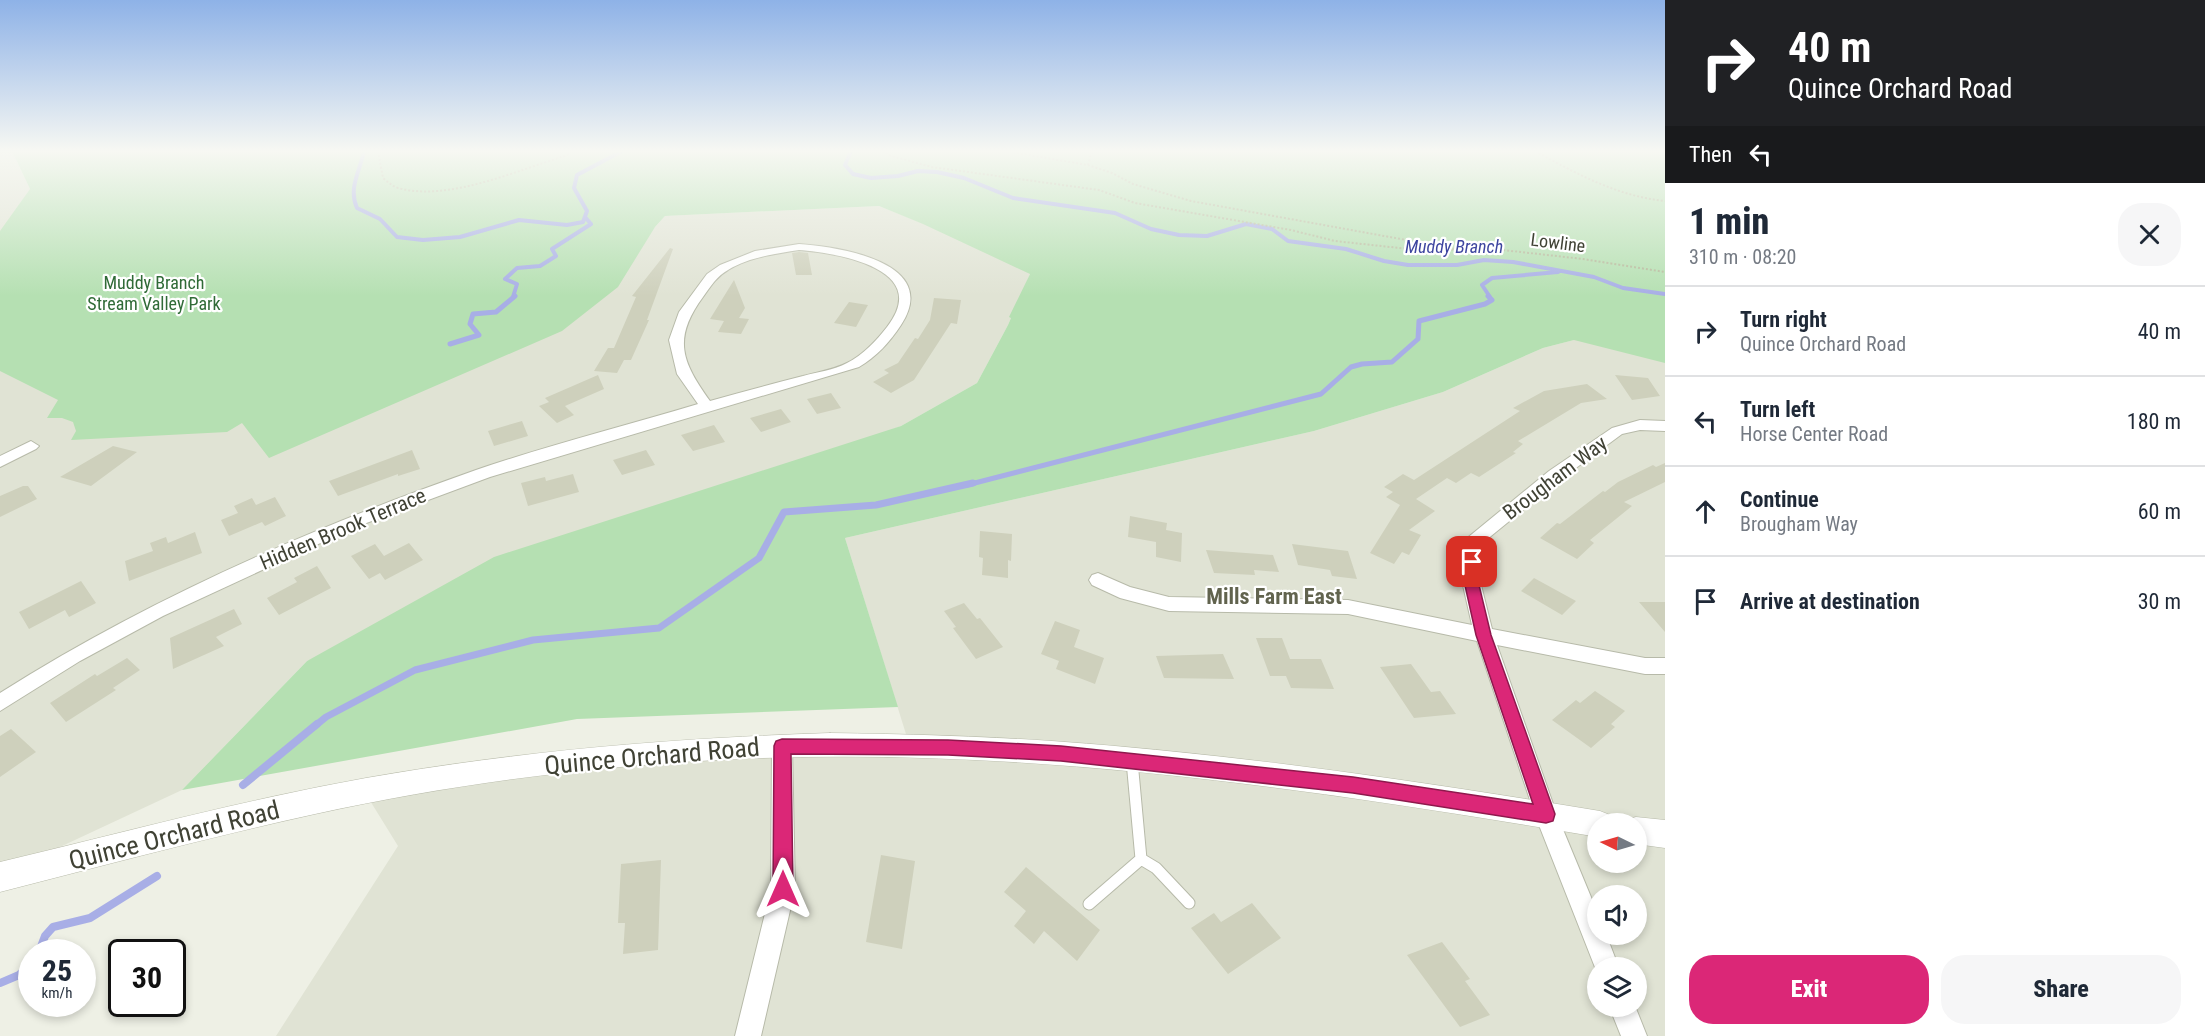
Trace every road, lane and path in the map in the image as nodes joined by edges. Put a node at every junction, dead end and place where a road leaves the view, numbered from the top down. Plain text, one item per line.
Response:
1 (1125, 199) edge
2 (1185, 199) edge
3 (1468, 251) junction
4 (1665, 272) edge
5 (707, 406) junction
6 (1665, 426) edge
7 (31, 446) dead end
8 (0, 462) edge
9 (1098, 580) dead end
10 (1484, 635) junction
11 (1665, 666) edge
12 (0, 703) edge
13 (782, 746) junction
14 (1132, 760) junction
15 (1546, 814) junction
16 (1587, 822) edge
17 (1647, 832) edge
18 (1665, 834) edge
19 (1141, 859) junction
20 (0, 877) edge
21 (1189, 903) dead end
22 (1089, 904) dead end
23 (1603, 957) edge
24 (1626, 1017) edge
25 (748, 1036) edge
26 (1634, 1036) edge

1 - 3 path, Lowline
2 - 3 path
3 - 4 path, Lowline
5 - 5 street, Hidden Brook Terrace
5 - 12 street, Hidden Brook Terrace
6 - 10 street, Brougham Way
7 - 8 street
9 - 10 street
10 - 11 street
10 - 15 street
13 - 14 street, Quince Orchard Road
13 - 20 street, Quince Orchard Road
13 - 25 street
14 - 15 street, Quince Orchard Road
14 - 19 lane
15 - 16 street, Quince Orchard Road
15 - 23 street
17 - 18 street
19 - 21 lane
19 - 22 lane
24 - 26 street

